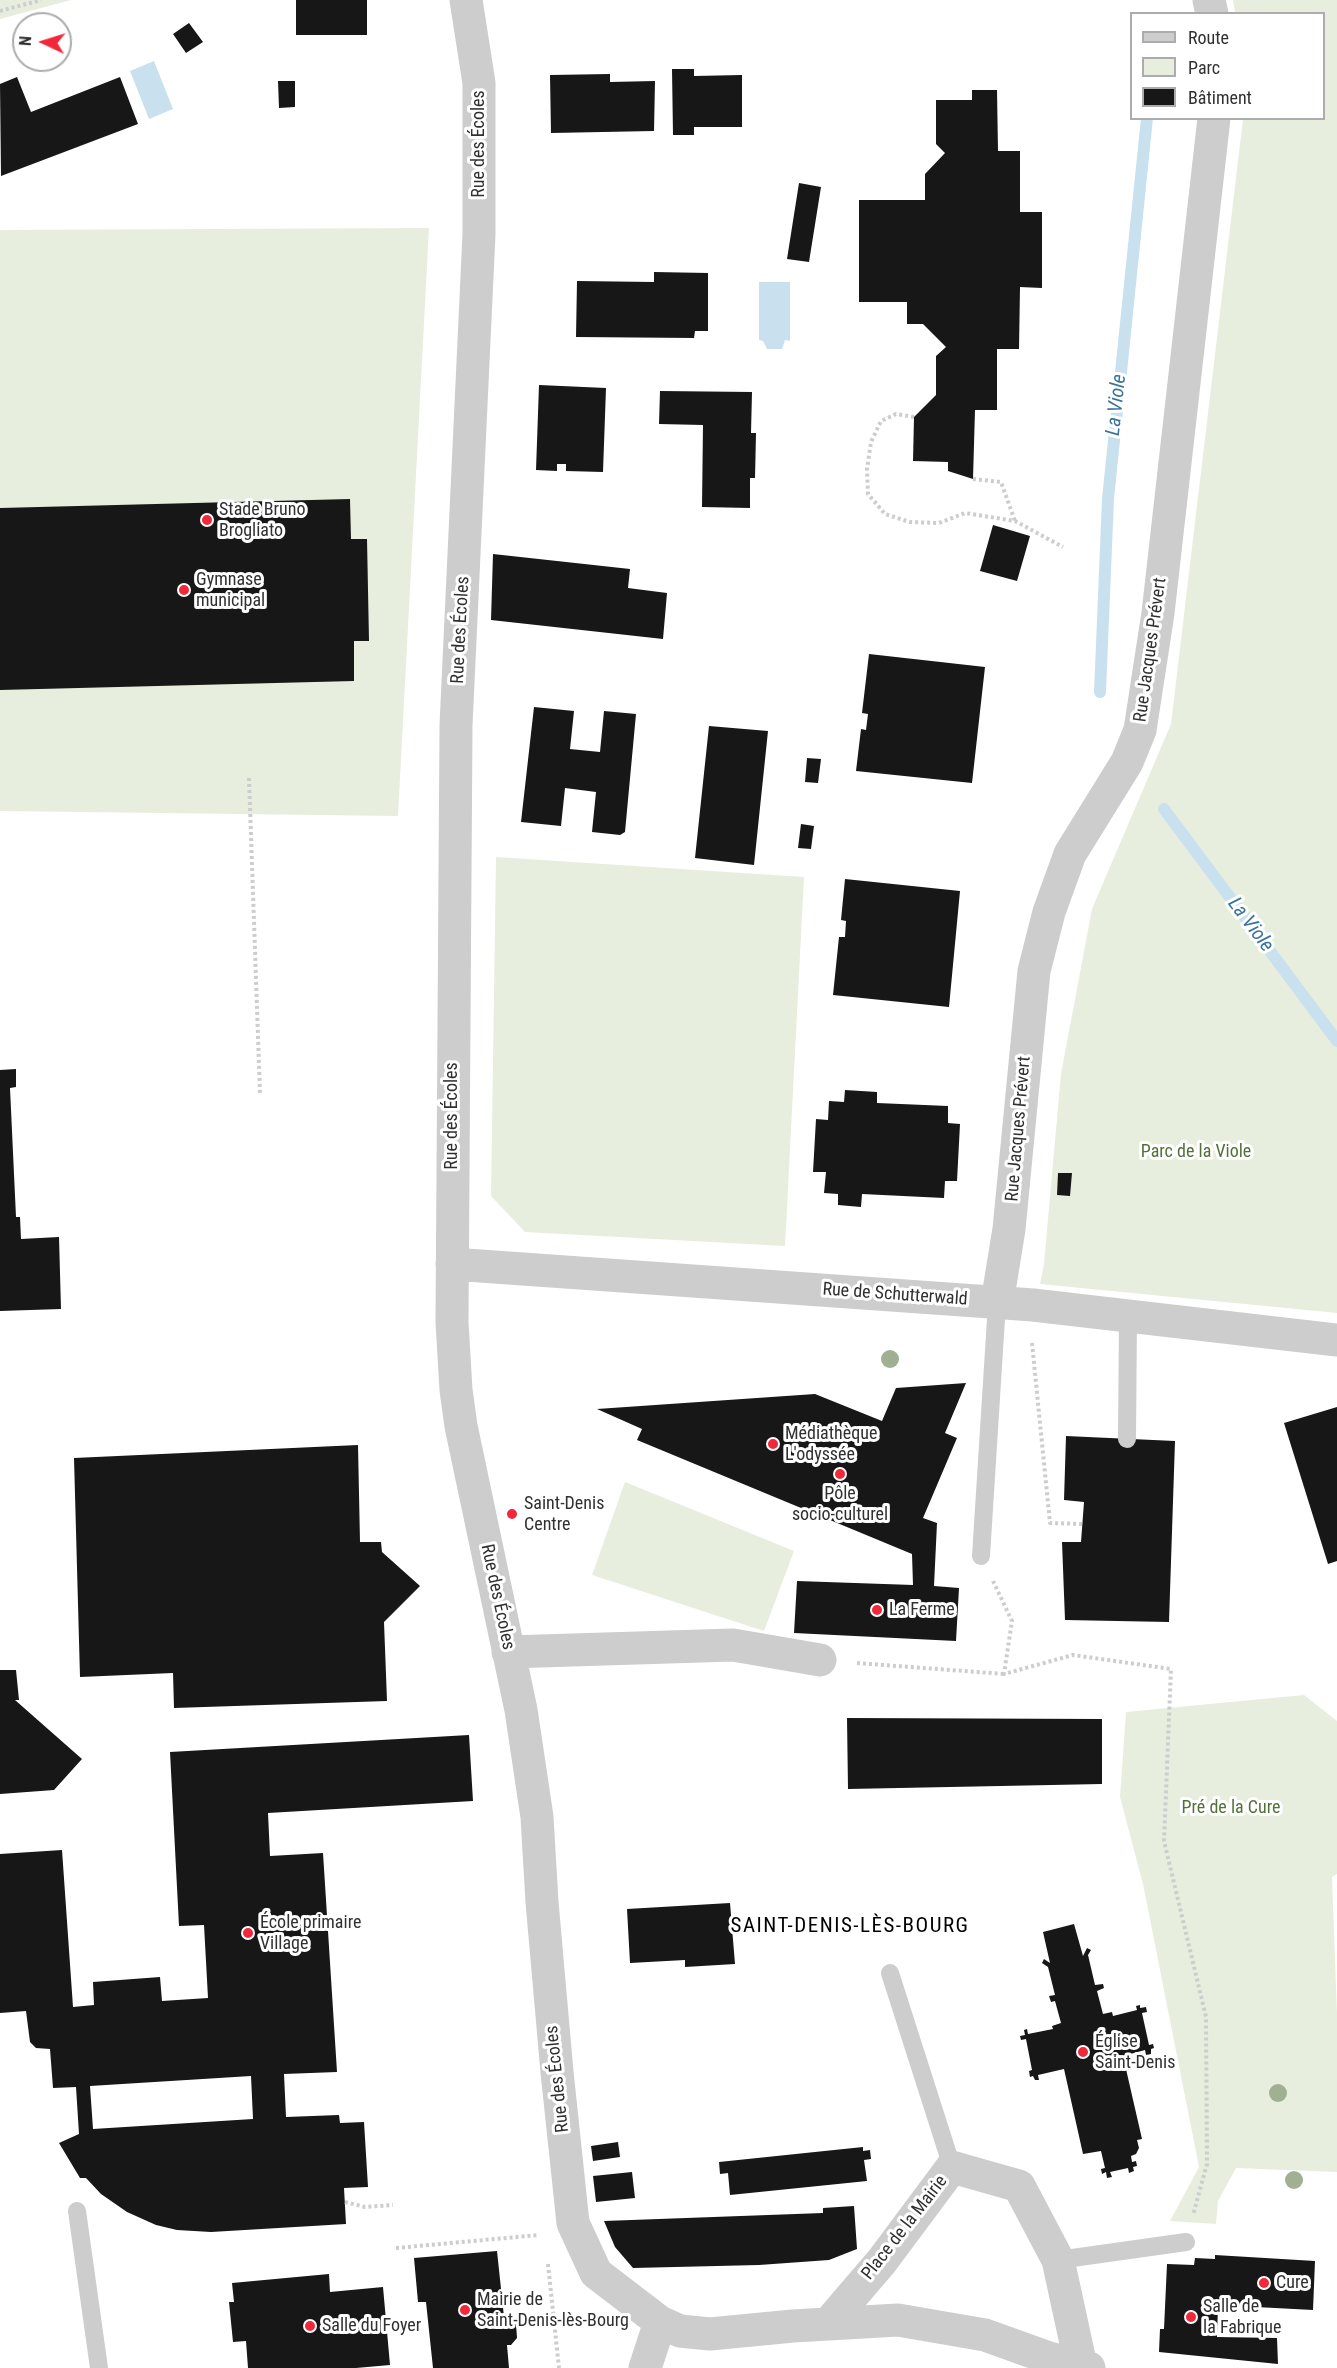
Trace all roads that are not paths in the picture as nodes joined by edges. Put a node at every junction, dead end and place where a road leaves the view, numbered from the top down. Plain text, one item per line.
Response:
1 (466, 0) edge
2 (1214, 120) edge
3 (452, 1264) junction
4 (997, 1303) junction
5 (1128, 1316) junction
6 (1337, 1340) edge
7 (1127, 1439) dead end
8 (981, 1556) road end
9 (508, 1652) junction
10 (820, 1660) road end
11 (890, 1973) dead end
12 (952, 2167) junction
13 (77, 2211) dead end
14 (559, 2229) joint
15 (1186, 2242) road end
16 (1058, 2260) junction
17 (660, 2322) junction
18 (828, 2324) junction
19 (1085, 2367) edge
20 (99, 2368) edge
21 (645, 2368) edge

1 - 3 street, Rue des Écoles
2 - 4 street, Rue Jacques Prévert
3 - 4 street, Rue de Schutterwald
3 - 9 street, Rue des Écoles
4 - 5 street, Rue de Schutterwald
4 - 8 lane
5 - 6 street, Rue de Schutterwald
5 - 7 lane
9 - 10 street
9 - 14 street, Rue des Écoles
11 - 12 lane
12 - 16 street, Place de la Mairie
12 - 18 street, Place de la Mairie
13 - 20 lane
14 - 17 street, Place de la Mairie
15 - 16 lane
16 - 19 street, Place de la Mairie
17 - 18 street, Place de la Mairie
17 - 21 street
18 - 19 street, Place de la Mairie

